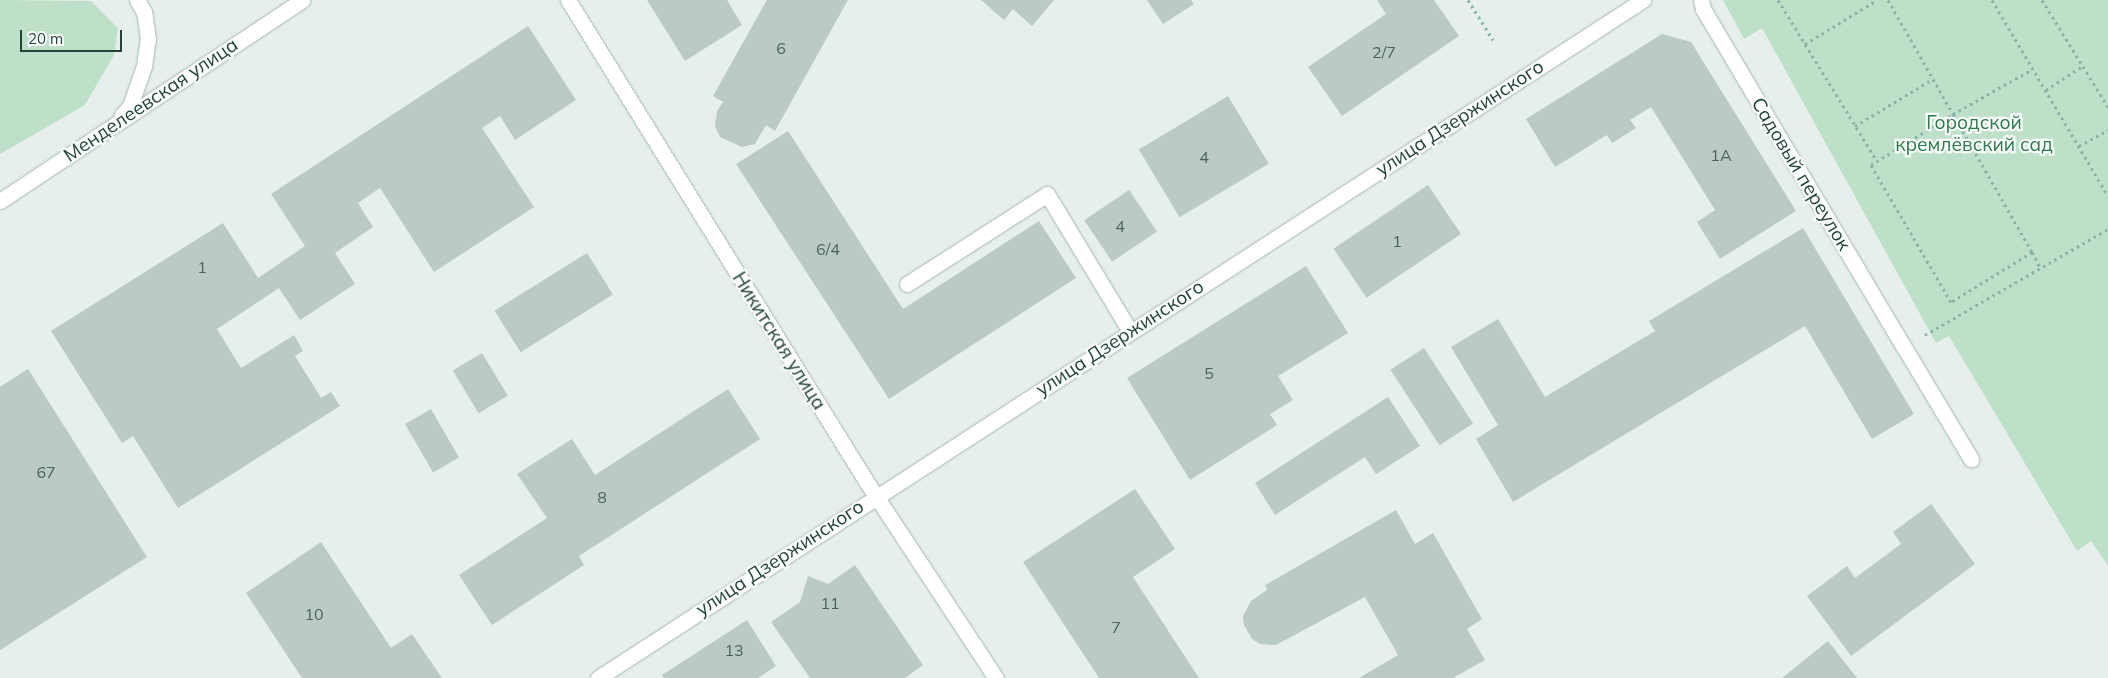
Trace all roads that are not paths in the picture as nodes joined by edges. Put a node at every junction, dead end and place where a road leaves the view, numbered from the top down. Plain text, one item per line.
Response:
1 (137, 0) edge
2 (302, 0) edge
3 (568, 0) edge
4 (1643, 0) edge
5 (1702, 0) edge
6 (116, 122) junction
7 (0, 201) edge
8 (907, 284) dead end
9 (1130, 331) junction
10 (1971, 459) dead end
11 (876, 496) junction
12 (598, 678) edge
13 (996, 678) edge

1 - 6 street
2 - 6 street, Менделеевская улица
3 - 11 street, Никитская улица
4 - 9 street, улица Дзержинского
5 - 10 street, Садовый переулок
6 - 7 street, Менделеевская улица
8 - 9 street
9 - 11 street, улица Дзержинского
11 - 12 street, улица Дзержинского
11 - 13 street, Никитская улица

